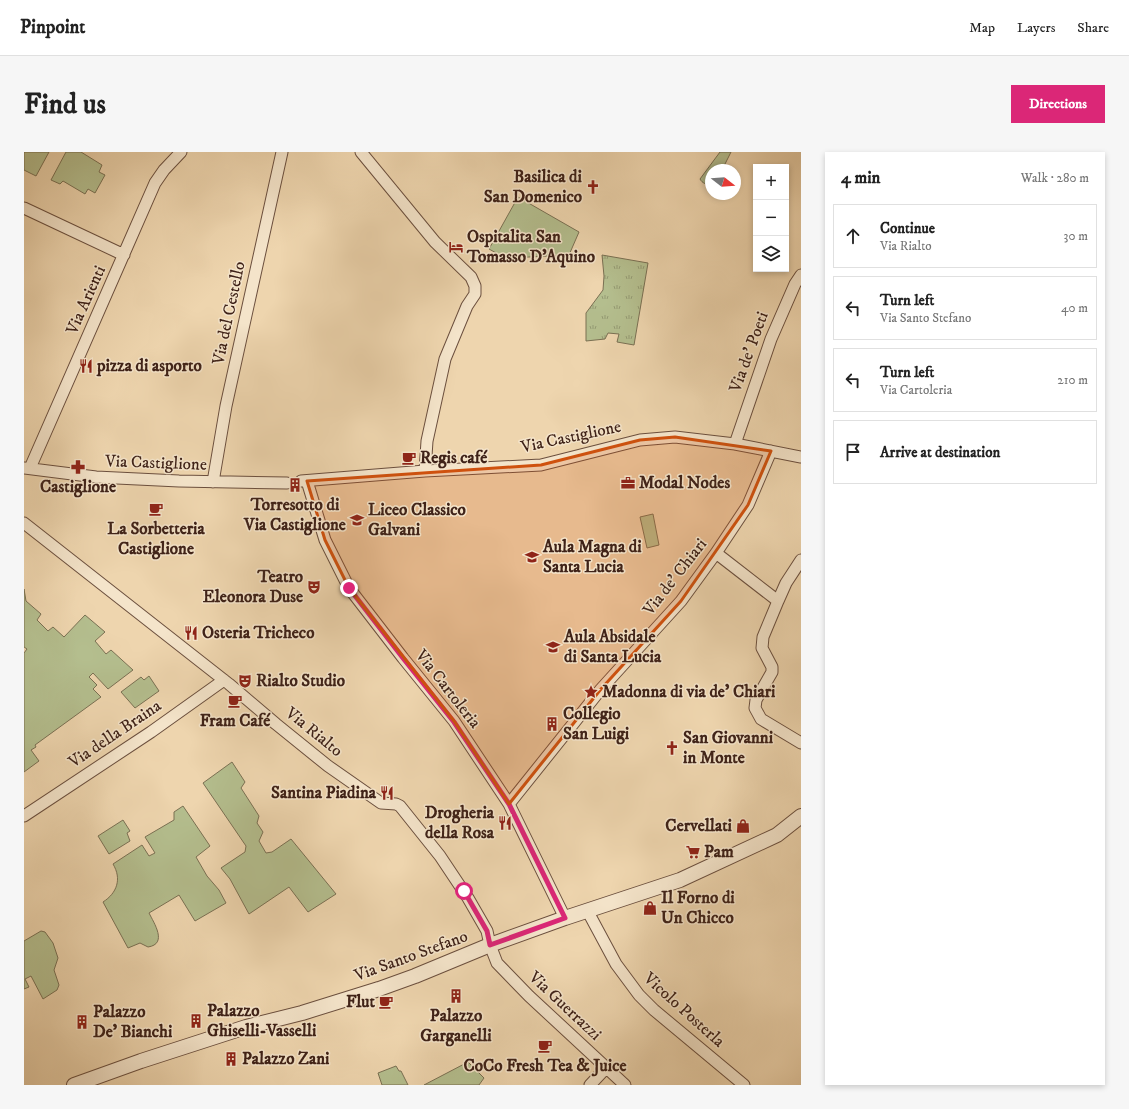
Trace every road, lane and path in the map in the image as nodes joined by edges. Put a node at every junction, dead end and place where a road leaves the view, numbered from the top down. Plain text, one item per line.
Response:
1 (181, 152) edge
2 (282, 152) edge
3 (361, 152) edge
4 (24, 208) edge
5 (124, 255) junction
6 (801, 275) edge
7 (735, 444) junction
8 (771, 451) junction
9 (801, 457) edge
10 (27, 468) edge
11 (425, 471) junction
12 (303, 481) joint
13 (213, 482) junction
14 (287, 483) dead end
15 (24, 523) edge
16 (716, 553) junction
17 (801, 560) edge
18 (778, 601) junction
19 (224, 680) junction
20 (801, 743) edge
21 (509, 804) junction
22 (24, 816) edge
23 (801, 816) edge
24 (587, 910) junction
25 (565, 918) junction
26 (490, 945) junction
27 (606, 1068) junction
28 (74, 1085) edge
29 (590, 1085) edge
30 (625, 1085) edge
31 (744, 1085) edge

1 - 5 street, Via Arienti
2 - 13 street, Via del Cestello
3 - 11 street
4 - 5 street
5 - 10 street, Via Arienti
6 - 7 street, Via de' Poeti
7 - 8 street, Via Castiglione
7 - 11 street, Via Castiglione
8 - 9 street, Via Castiglione
8 - 16 street, Via de' Chiari
10 - 13 street, Via Castiglione
11 - 12 street, Via Castiglione
12 - 21 street, Via Cartoleria
13 - 14 street, Via Castiglione
15 - 19 street, Via Rialto
16 - 18 street
16 - 21 street, Via de' Chiari
17 - 18 street
18 - 20 street
19 - 22 street, Via della Braina
19 - 26 street, Via Rialto
21 - 25 street, Via Cartoleria
23 - 24 street, Via Santo Stefano
24 - 25 street, Via Santo Stefano
24 - 31 street, Vicolo Posterla
25 - 26 street, Via Santo Stefano
26 - 27 street, Via Guerrazzi
26 - 28 street, Via Santo Stefano
27 - 29 street
27 - 30 street, Via Guerrazzi

